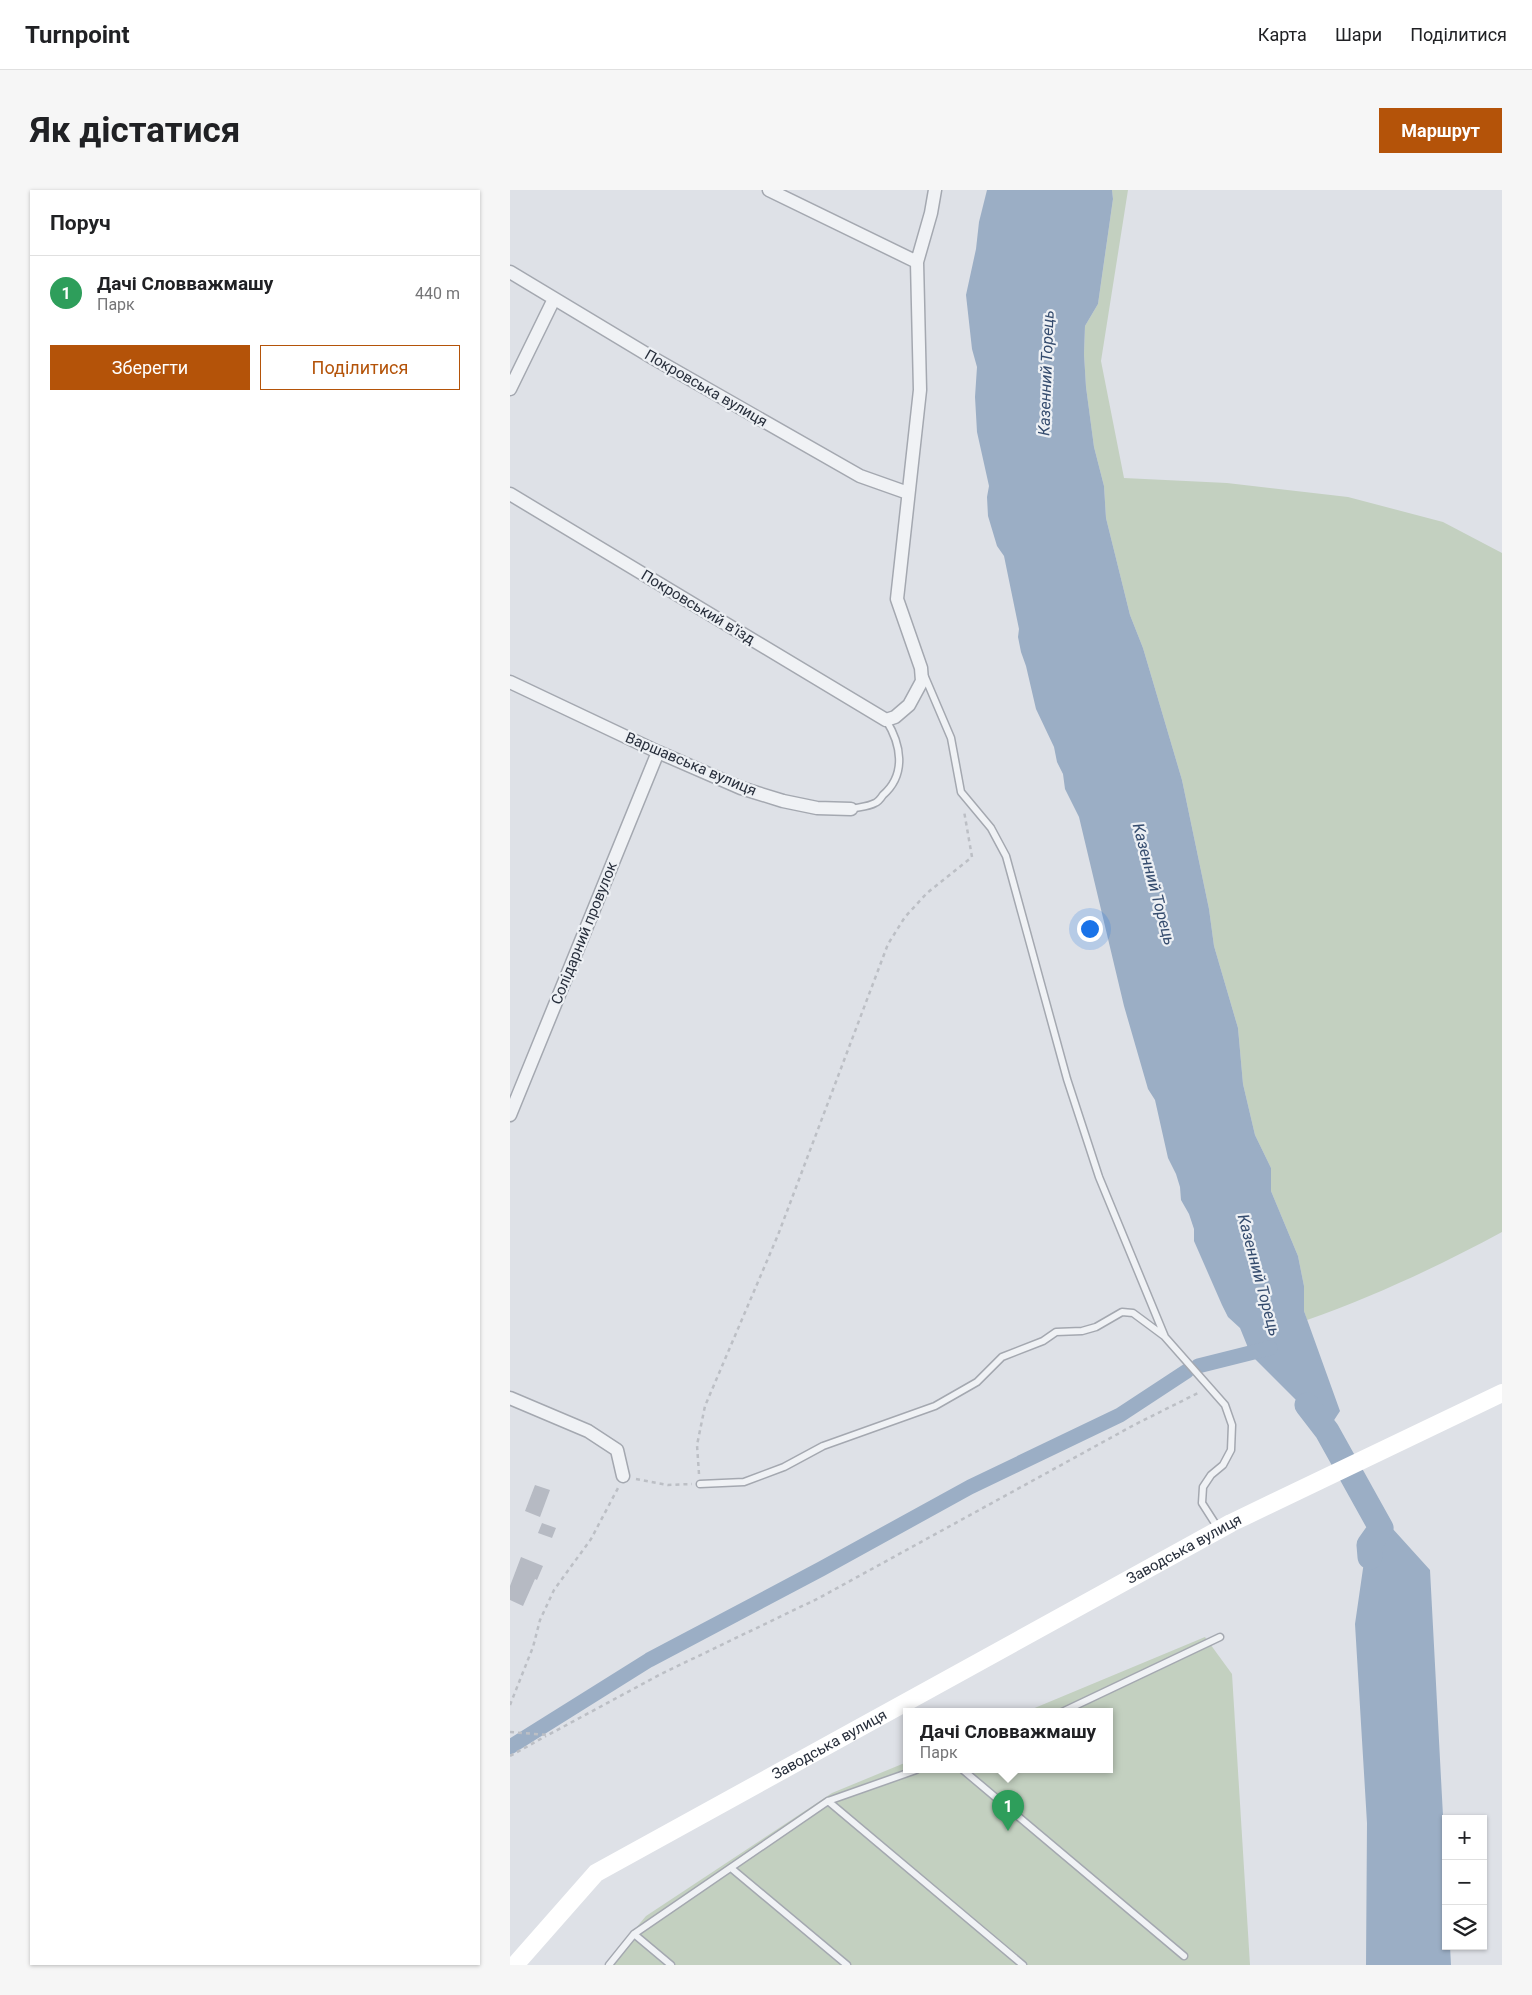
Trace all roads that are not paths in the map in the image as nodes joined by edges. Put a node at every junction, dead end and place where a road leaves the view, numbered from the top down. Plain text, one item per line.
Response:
1 (769, 190) edge
2 (934, 190) edge
3 (917, 262) junction
4 (510, 272) edge
5 (554, 299) junction
6 (510, 389) edge
7 (908, 493) junction
8 (510, 494) edge
9 (921, 668) junction
10 (510, 682) edge
11 (886, 720) junction
12 (658, 752) junction
13 (851, 809) joint
14 (510, 1115) edge
15 (1165, 1337) junction
16 (1502, 1393) edge
17 (510, 1398) edge
18 (624, 1476) road end
19 (700, 1484) road end
20 (1219, 1529) junction
21 (1220, 1637) dead end
22 (1070, 1708) edge
23 (908, 1773) edge
24 (967, 1773) edge
25 (828, 1802) junction
26 (731, 1868) junction
27 (634, 1934) junction
28 (1184, 1956) dead end
29 (515, 1965) edge
30 (609, 1965) edge
31 (671, 1965) edge
32 (847, 1965) edge
33 (1023, 1965) edge

1 - 3 street
2 - 3 street
3 - 7 street
4 - 5 street, Покровська вулиця
5 - 6 street
5 - 7 street, Покровська вулиця
7 - 9 street
8 - 11 street, Покровський в'їзд
9 - 11 street
9 - 15 lane
10 - 12 street, Варшавська вулиця
11 - 13 lane, Варшавська вулиця
12 - 13 street, Варшавська вулиця
12 - 14 street, Солідарний провулок
15 - 19 lane
15 - 20 lane
16 - 20 street, Заводська вулиця
17 - 18 street
20 - 29 street, Заводська вулиця
21 - 22 lane
23 - 25 lane
24 - 28 lane
25 - 26 lane
25 - 33 lane
26 - 27 lane
26 - 32 lane
27 - 30 lane
27 - 31 lane

